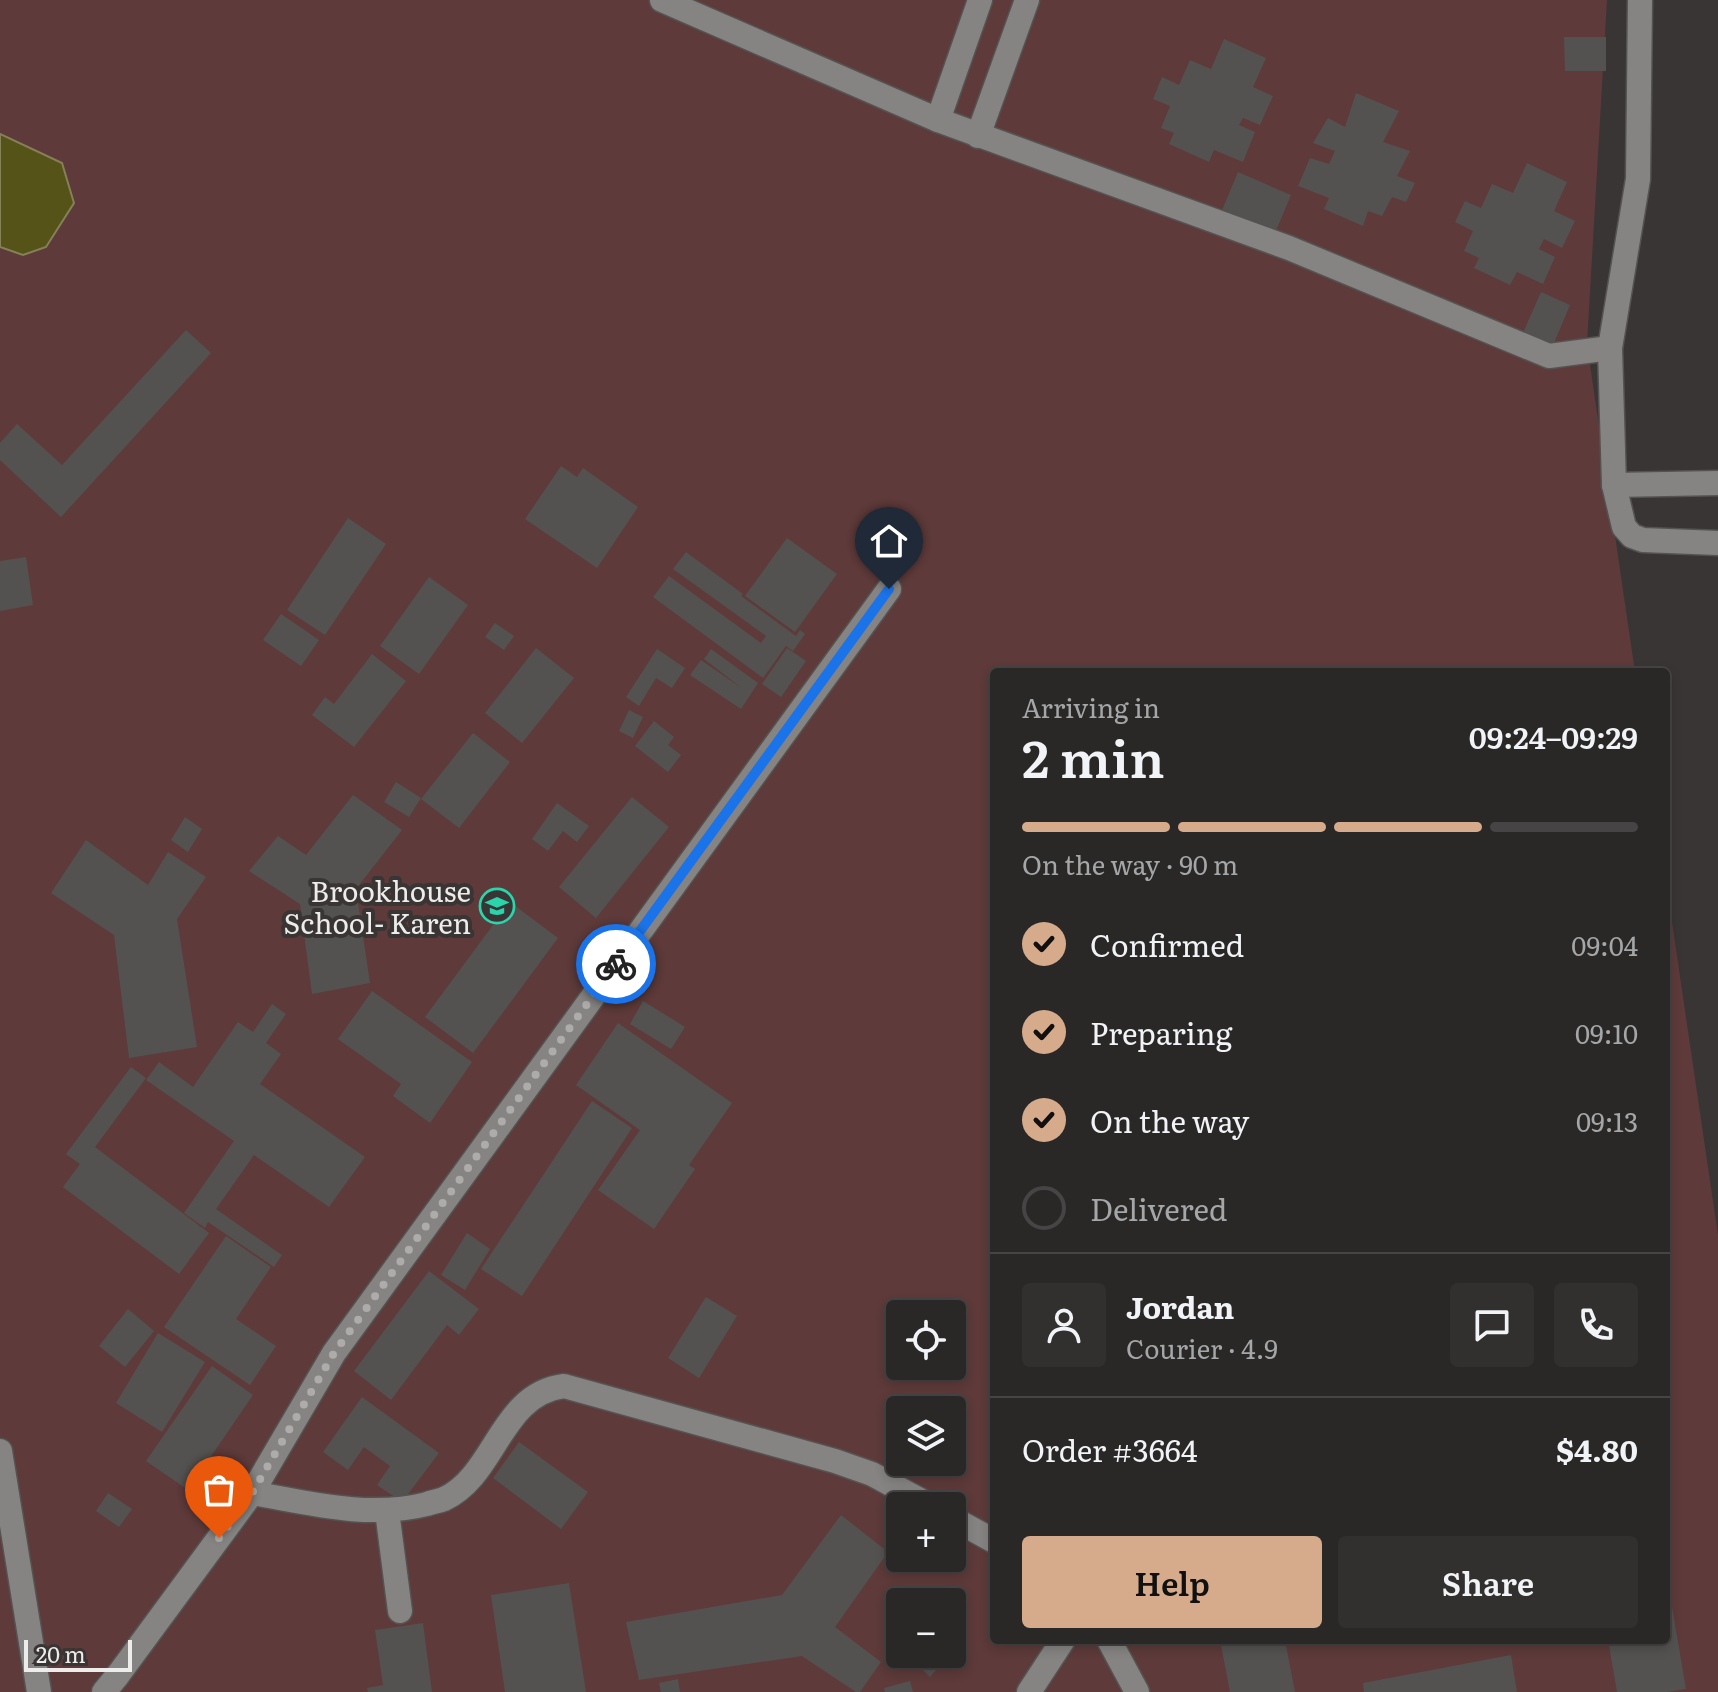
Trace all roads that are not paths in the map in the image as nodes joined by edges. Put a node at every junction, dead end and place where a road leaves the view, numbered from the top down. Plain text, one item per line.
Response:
1 (662, 0) edge
2 (980, 0) edge
3 (1027, 0) edge
4 (1640, 0) edge
5 (938, 120) junction
6 (978, 136) junction
7 (1610, 348) junction
8 (1718, 483) edge
9 (1614, 485) junction
10 (1718, 543) edge
11 (889, 589) dead end
12 (0, 1451) edge
13 (905, 1492) edge
14 (252, 1493) junction
15 (387, 1511) junction
16 (966, 1526) edge
17 (990, 1539) edge
18 (7, 1540) edge
19 (400, 1611) dead end
20 (1060, 1644) edge
21 (1111, 1644) edge
22 (39, 1692) edge
23 (104, 1692) edge
24 (1029, 1692) edge
25 (1137, 1692) edge

1 - 5 street
2 - 5 street
3 - 6 street
4 - 7 street
5 - 6 street
6 - 7 street
7 - 9 street
8 - 9 street
9 - 10 street
11 - 14 street
12 - 18 street
13 - 15 street
14 - 15 street
14 - 23 street
15 - 19 street
16 - 17 street
18 - 22 street
20 - 24 street
21 - 25 street

